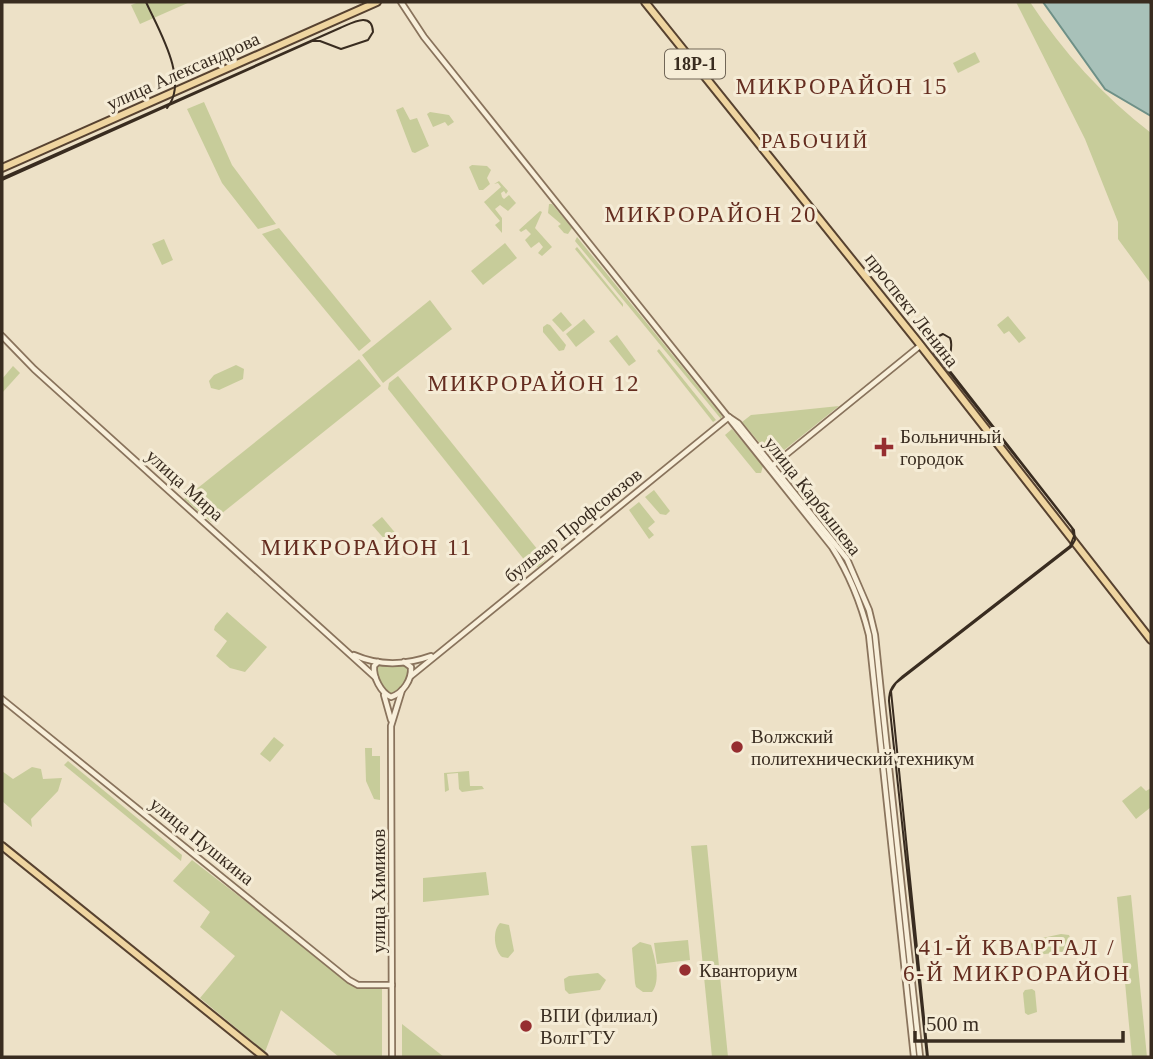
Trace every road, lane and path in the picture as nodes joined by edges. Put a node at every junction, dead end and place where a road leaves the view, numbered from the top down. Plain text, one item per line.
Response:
1 (377, 2) edge
2 (401, 2) edge
3 (645, 2) edge
4 (2, 168) edge
5 (2, 336) edge
6 (921, 345) junction
7 (729, 417) junction
8 (722, 424) junction
9 (733, 425) junction
10 (770, 467) junction
11 (1151, 640) edge
12 (350, 653) junction
13 (435, 655) junction
14 (379, 662) junction
15 (404, 662) junction
16 (411, 676) junction
17 (375, 677) junction
18 (383, 691) junction
19 (402, 691) junction
20 (2, 699) edge
21 (391, 724) junction
22 (2, 846) edge
23 (392, 985) junction
24 (264, 1057) edge
25 (392, 1057) edge
26 (914, 1057) edge
27 (920, 1057) edge

1 - 4 main road, улица Александрова
2 - 7 street, улица Карбышева
3 - 6 main road, проспект Ленина / 18Р-1
5 - 12 street, улица Мира
6 - 10 street
6 - 11 main road, проспект Ленина / 18Р-1
7 - 8 street, бульвар Профсоюзов
7 - 9 street, улица Карбышева
7 - 10 street, улица Карбышева
8 - 9 street
8 - 13 street, бульвар Профсоюзов
9 - 10 street, улица Карбышева
10 - 26 street, улица Карбышева
10 - 27 street, улица Карбышева
12 - 14 street, улица Мира
12 - 17 street, улица Мира
13 - 15 street, бульвар Профсоюзов
13 - 16 street, бульвар Профсоюзов
14 - 15 street
14 - 17 street
15 - 16 street
16 - 19 street
17 - 18 street
18 - 19 street
18 - 21 street, улица Химиков
19 - 21 street, улица Химиков
20 - 23 street, улица Пушкина
21 - 23 street, улица Химиков
22 - 24 main road
23 - 25 street, улица Химиков

